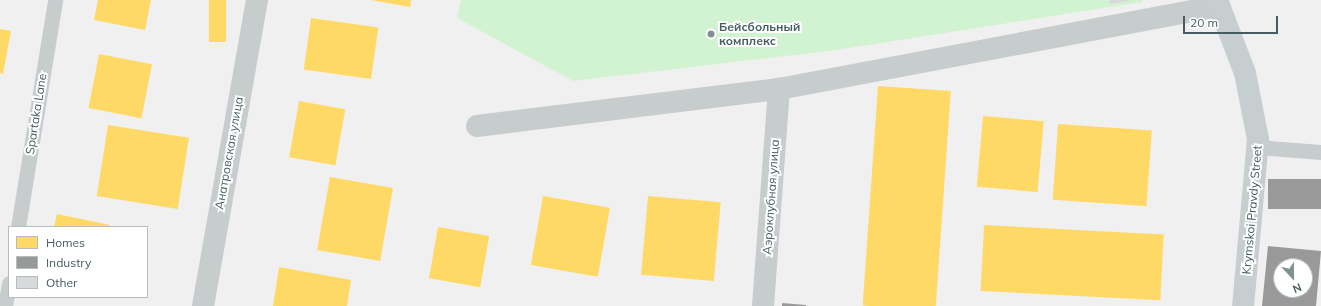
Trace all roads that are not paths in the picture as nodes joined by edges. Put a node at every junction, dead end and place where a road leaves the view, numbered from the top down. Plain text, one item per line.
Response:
1 (55, 0) edge
2 (257, 0) edge
3 (1218, 3) edge
4 (780, 89) junction
5 (477, 126) dead end
6 (1257, 147) junction
7 (1321, 152) edge
8 (18, 226) edge
9 (8, 289) edge
10 (5, 306) edge
11 (203, 306) edge
12 (763, 306) edge
13 (1243, 306) edge

1 - 8 lane, Spartaka Lane
2 - 11 street, Анатровская улица
3 - 4 street
3 - 6 street, Krymskoi Pravdy Street
4 - 5 street
4 - 12 street, Аэроклубная улица
6 - 7 lane
6 - 13 street, Krymskoi Pravdy Street
9 - 10 lane

